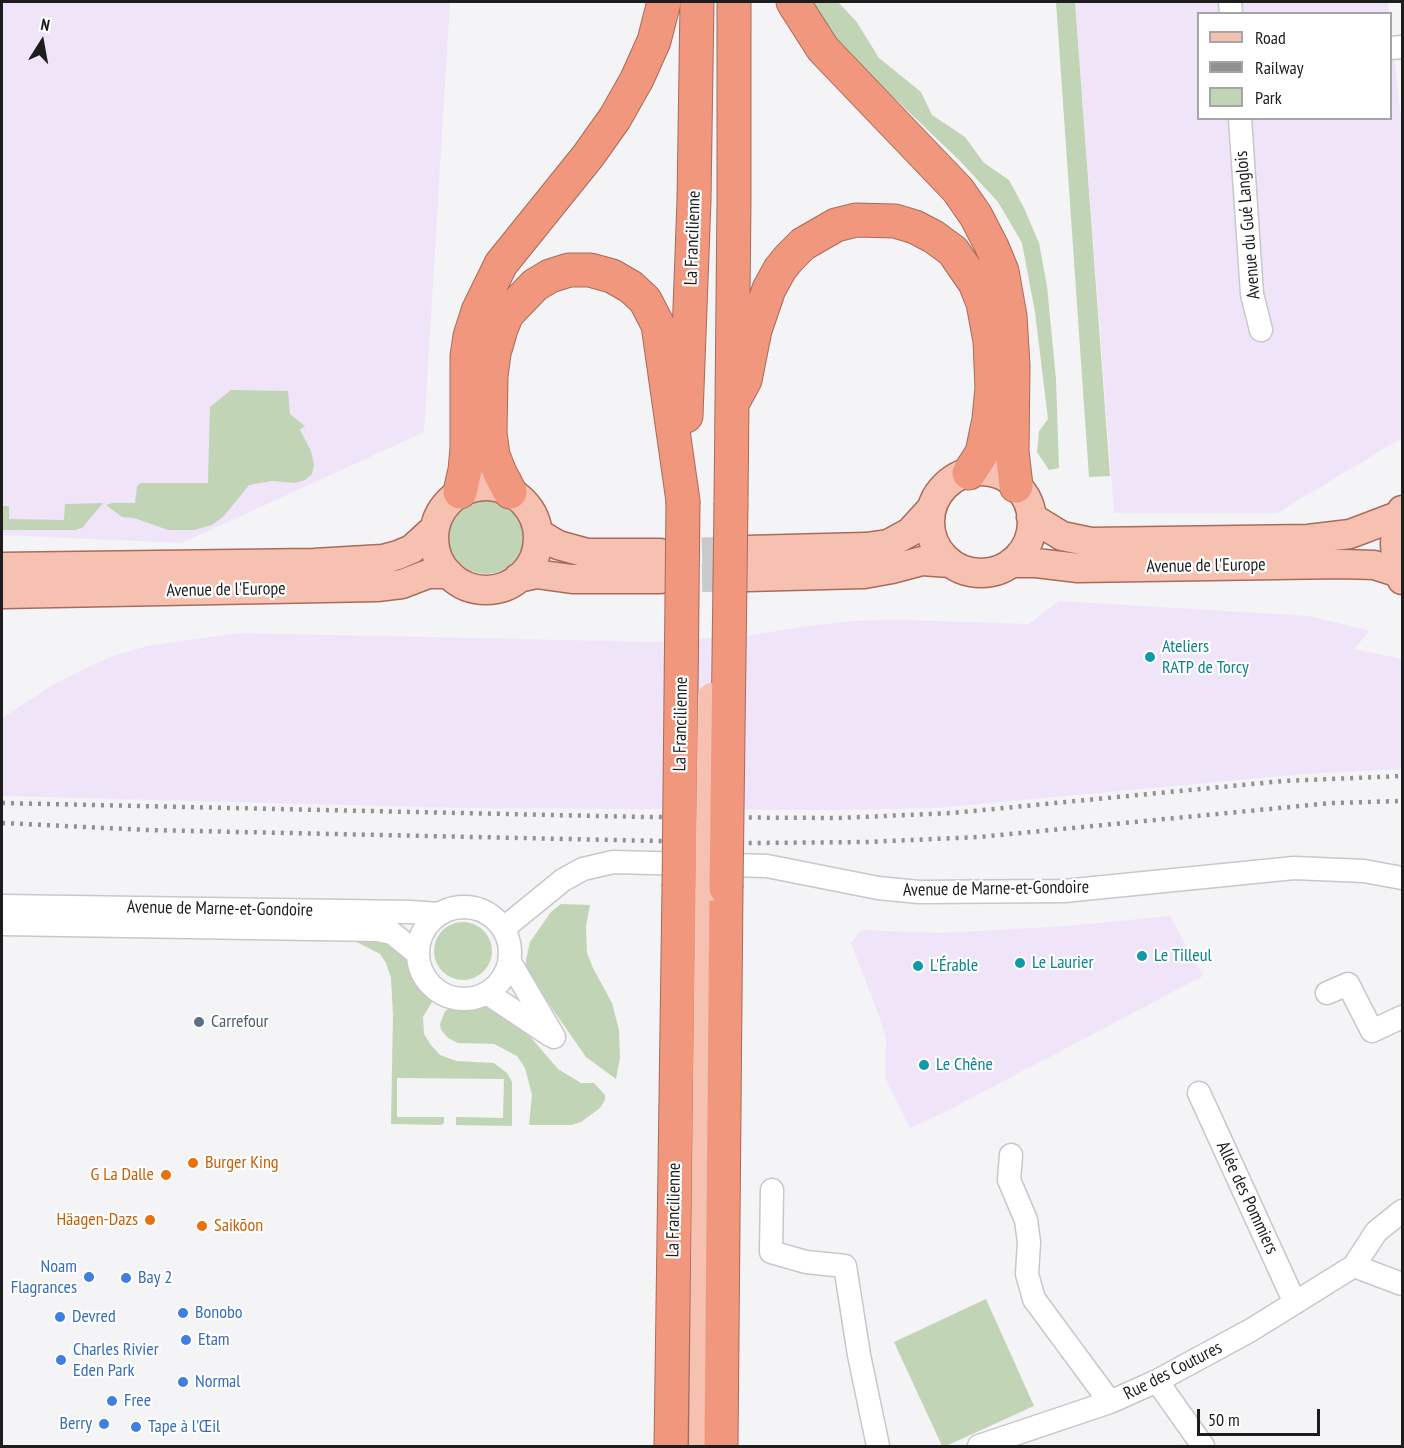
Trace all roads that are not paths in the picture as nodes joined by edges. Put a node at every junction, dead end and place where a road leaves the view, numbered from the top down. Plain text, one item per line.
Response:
1 (664, 2) edge
2 (697, 2) edge
3 (734, 2) edge
4 (793, 2) edge
5 (1240, 120) edge
6 (1261, 330) dead end
7 (732, 404) junction
8 (969, 472) junction
9 (1016, 486) junction
10 (460, 492) junction
11 (510, 492) junction
12 (683, 501) junction
13 (723, 502) junction
14 (931, 509) junction
15 (1401, 513) edge
16 (1031, 516) junction
17 (435, 528) junction
18 (538, 533) junction
19 (950, 563) junction
20 (1011, 563) junction
21 (2, 567) edge
22 (449, 574) junction
23 (1401, 577) edge
24 (518, 578) junction
25 (2, 594) edge
26 (1402, 878) edge
27 (704, 887) junction
28 (2, 906) edge
29 (439, 914) junction
30 (2, 924) edge
31 (504, 928) junction
32 (418, 954) junction
33 (510, 962) junction
34 (487, 993) junction
35 (1327, 993) dead end
36 (1402, 1017) edge
37 (1199, 1093) dead end
38 (1011, 1155) dead end
39 (772, 1190) dead end
40 (1402, 1211) edge
41 (1353, 1266) junction
42 (1402, 1284) edge
43 (1295, 1302) junction
44 (1157, 1381) junction
45 (1110, 1402) junction
46 (671, 1446) edge
47 (703, 1446) edge
48 (721, 1446) edge
49 (878, 1446) edge
50 (980, 1446) edge
51 (1203, 1446) edge

1 - 10 highway
2 - 12 highway, La Francilienne
3 - 7 highway, La Francilienne
3 - 13 main road
4 - 9 highway
5 - 6 street, Avenue du Gué Langlois
7 - 8 highway
7 - 13 highway, La Francilienne
8 - 9 main road
8 - 14 main road, Avenue de l'Europe
9 - 16 main road
10 - 11 main road
10 - 17 main road, Avenue de l'Europe
11 - 12 highway
11 - 18 main road
12 - 27 highway, La Francilienne, bridge
13 - 27 highway, La Francilienne, bridge
14 - 19 main road
14 - 19 main road, Avenue de l'Europe
15 - 16 main road, Avenue de l'Europe
15 - 23 main road
16 - 20 main road
17 - 21 main road, Avenue de l'Europe
17 - 22 main road
18 - 24 main road
18 - 24 main road
19 - 20 main road, Avenue de l'Europe
20 - 23 main road, Avenue de l'Europe
22 - 24 main road
22 - 25 main road, Avenue de l'Europe
26 - 31 street, Avenue de Marne-et-Gondoire
27 - 46 highway, La Francilienne
27 - 47 main road
27 - 48 highway, La Francilienne
28 - 29 street, Avenue de Marne-et-Gondoire
29 - 31 street
29 - 32 street
30 - 32 street, Avenue de Marne-et-Gondoire
31 - 33 street
32 - 34 street
33 - 34 street
33 - 34 street
35 - 36 street
37 - 43 street, Allée des Pommiers
38 - 45 street
39 - 49 street
40 - 41 street
41 - 42 street
41 - 43 street, Rue des Coutures
43 - 44 street, Rue des Coutures
44 - 45 street, Rue des Coutures
44 - 51 street
45 - 50 street, Rue des Coutures

